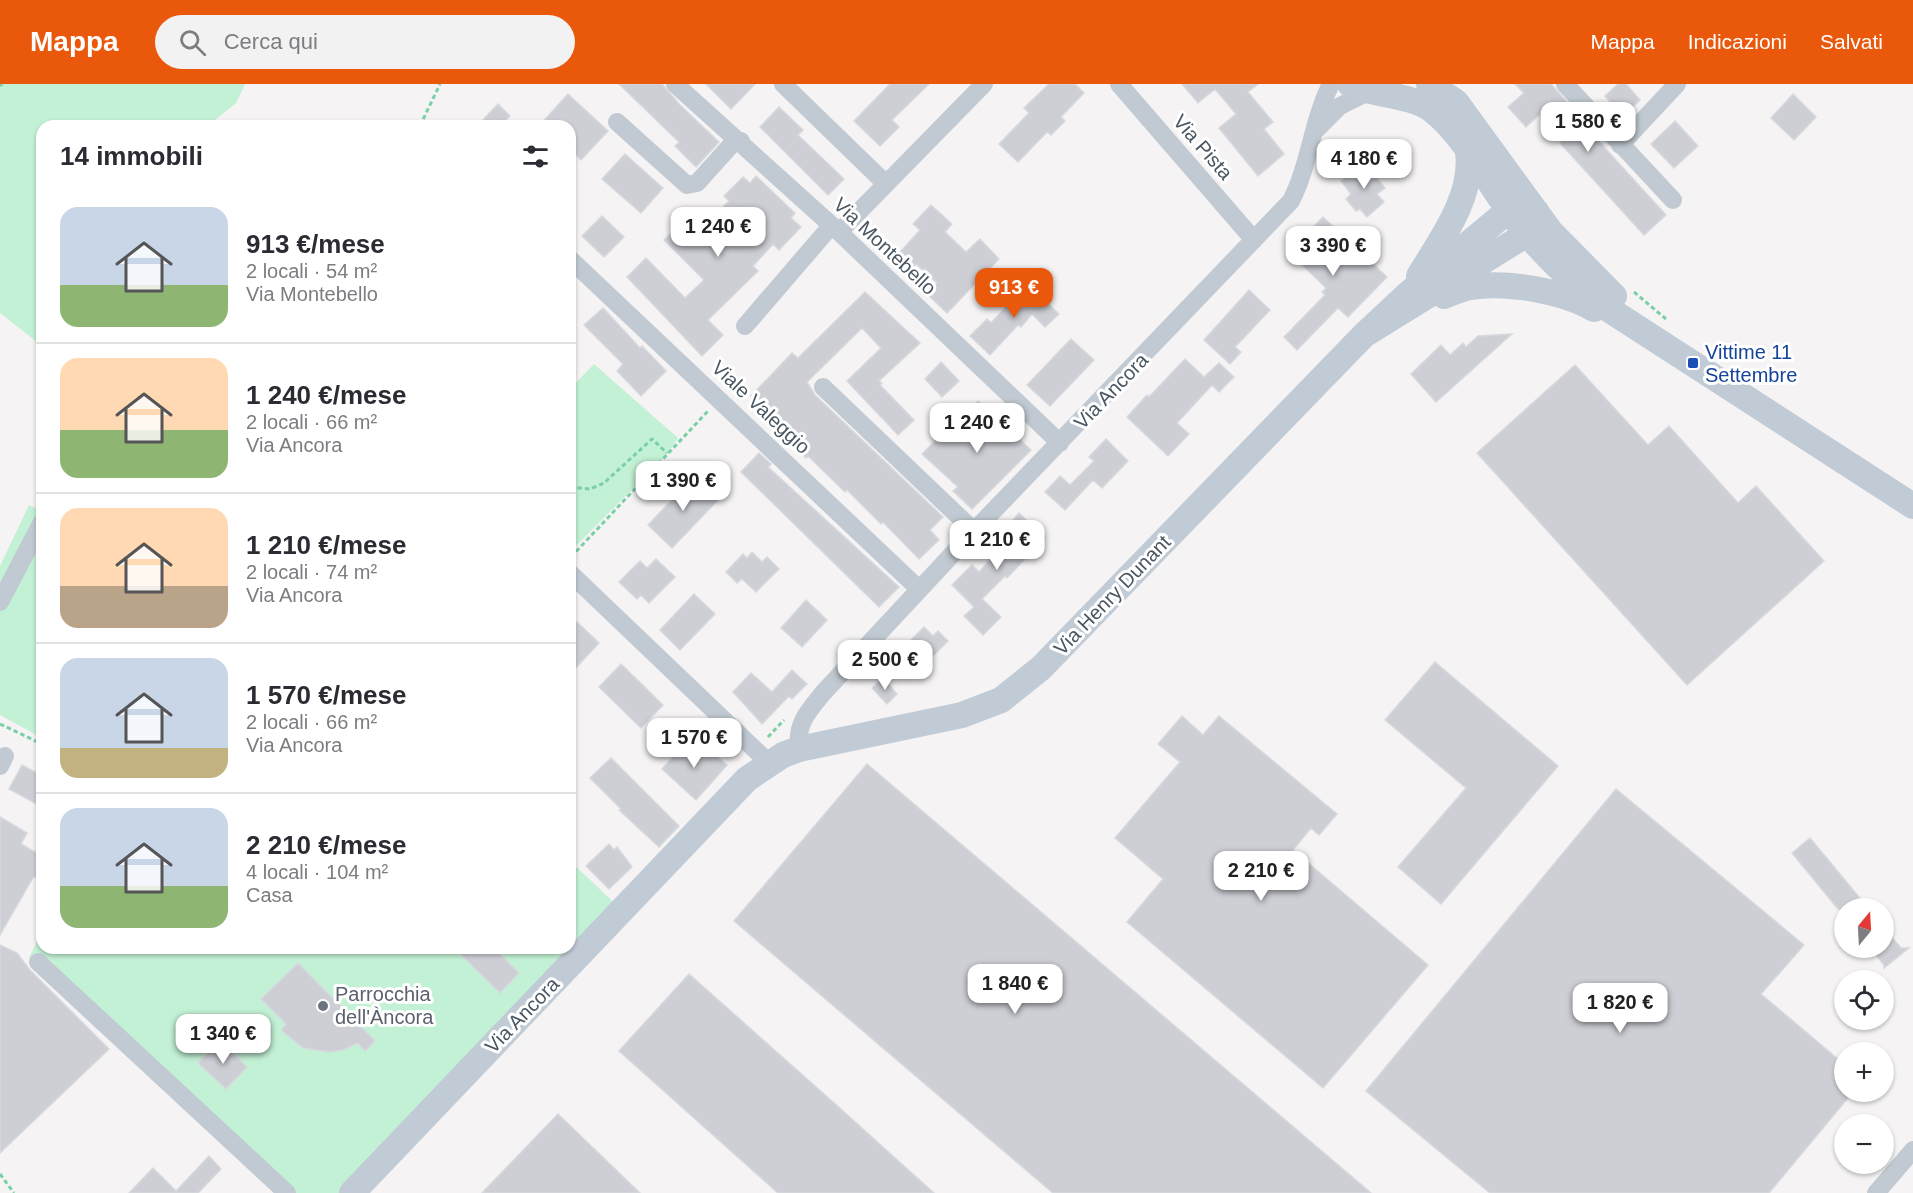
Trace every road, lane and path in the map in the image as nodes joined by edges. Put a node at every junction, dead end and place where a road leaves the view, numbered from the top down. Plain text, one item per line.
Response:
1 (440, 84) edge
2 (675, 84) edge
3 (783, 84) edge
4 (1119, 84) edge
5 (1331, 84) edge
6 (1429, 84) edge
7 (1565, 84) edge
8 (1677, 84) edge
9 (971, 88) edge
10 (1373, 88) edge
11 (424, 120) edge
12 (617, 122) dead end
13 (1316, 130) junction
14 (741, 141) junction
15 (1620, 146) junction
16 (1468, 153) junction
17 (885, 183) junction
18 (1673, 200) dead end
19 (1509, 210) junction
20 (1532, 223) junction
21 (835, 229) junction
22 (1254, 240) junction
23 (576, 265) edge
24 (1629, 286) dead end
25 (1412, 299) junction
26 (1670, 322) dead end
27 (745, 326) dead end
28 (1690, 361) junction
29 (823, 387) dead end
30 (719, 399) junction
31 (1060, 443) junction
32 (668, 453) junction
33 (576, 488) edge
34 (1913, 506) edge
35 (975, 531) junction
36 (36, 533) edge
37 (576, 552) edge
38 (576, 579) edge
39 (919, 589) junction
40 (0, 602) edge
41 (0, 724) edge
42 (36, 741) edge
43 (799, 749) junction
44 (770, 763) junction
45 (38, 962) dead end
46 (1913, 1150) edge
47 (0, 1174) edge
48 (14, 1193) edge
49 (287, 1193) edge
50 (352, 1193) edge
51 (1876, 1193) edge

1 - 11 path
2 - 14 street, Via Montebello
3 - 17 street
4 - 22 street, Via Pista
5 - 13 street, Via Ancora
6 - 20 main road
7 - 15 street
8 - 15 street
9 - 17 street
10 - 13 street, Via Ancora
10 - 16 main road
12 - 14 street
13 - 22 street, Via Ancora
14 - 21 street, Via Montebello
15 - 18 street
16 - 19 main road
16 - 25 main road
17 - 21 street
19 - 20 main road
19 - 25 main road
20 - 25 main road
20 - 28 main road
21 - 27 street
21 - 31 street, Via Montebello
22 - 31 street, Via Ancora
23 - 30 street, Viale Valeggio
24 - 26 path
25 - 28 main road
25 - 43 main road, Via Henry Dunant
28 - 34 main road
29 - 35 street
30 - 32 path
30 - 39 street, Viale Valeggio
31 - 35 street, Via Ancora
32 - 33 path
32 - 37 path
35 - 39 street, Via Ancora
36 - 40 street
38 - 44 street
39 - 43 street, Via Ancora
41 - 42 path
43 - 44 main road, Via Henry Dunant
44 - 50 main road, Via Ancora
45 - 49 street
46 - 51 street
47 - 48 path

